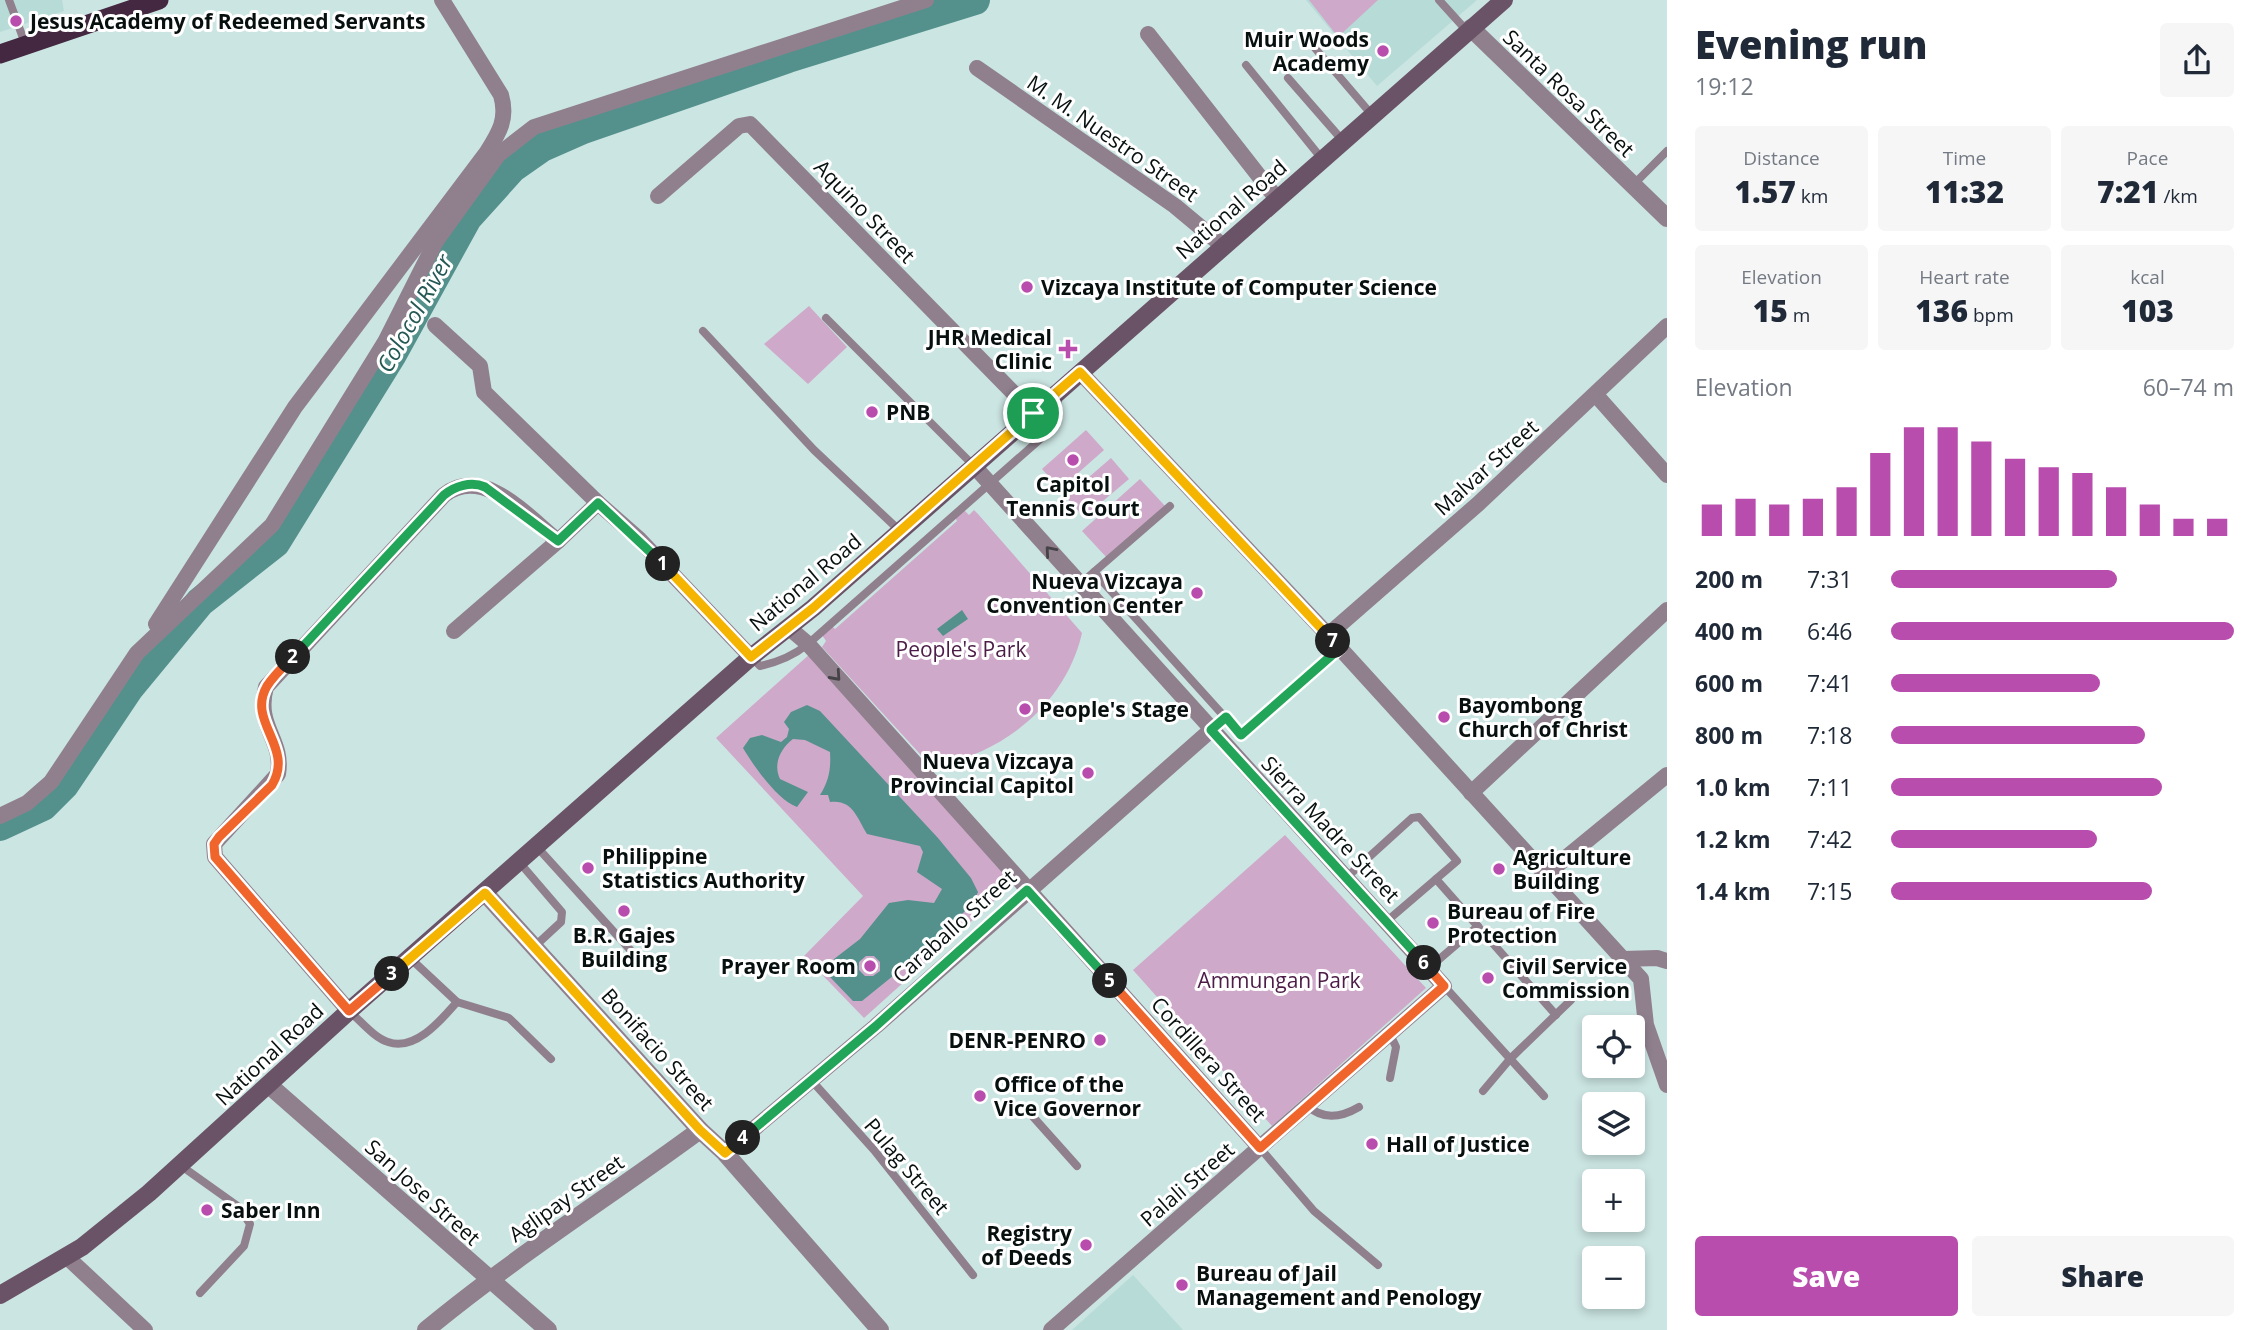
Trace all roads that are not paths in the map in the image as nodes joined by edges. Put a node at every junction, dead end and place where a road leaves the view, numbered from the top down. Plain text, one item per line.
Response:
1 (9, 0) edge
2 (159, 0) edge
3 (442, 0) edge
4 (926, 0) edge
5 (1439, 0) edge
6 (1504, 0) edge
7 (130, 5) edge
8 (1469, 30) junction
9 (1147, 34) dead end
10 (26, 46) junction
11 (1314, 47) dead end
12 (0, 54) edge
13 (1246, 65) dead end
14 (977, 68) dead end
15 (1287, 78) dead end
16 (1372, 116) junction
17 (1343, 141) junction
18 (1667, 151) edge
19 (1322, 159) junction
20 (1632, 186) junction
21 (658, 196) dead end
22 (1277, 199) junction
23 (1667, 218) edge
24 (1223, 246) junction
25 (826, 318) dead end
26 (435, 325) dead end
27 (1667, 326) edge
28 (703, 331) dead end
29 (1080, 372) junction
30 (1061, 388) junction
31 (1596, 396) junction
32 (1033, 413) junction
33 (974, 466) junction
34 (1667, 475) edge
35 (989, 483) junction
36 (598, 503) junction
37 (1171, 506) dead end
38 (900, 531) junction
39 (558, 541) junction
40 (1094, 572) junction
41 (1079, 585) junction
42 (1667, 610) edge
43 (788, 627) junction
44 (454, 631) dead end
45 (1328, 635) junction
46 (808, 644) junction
47 (1340, 648) junction
48 (137, 653) junction
49 (751, 657) junction
50 (1226, 717) junction
51 (1211, 730) junction
52 (1667, 775) edge
53 (1471, 793) junction
54 (0, 816) edge
55 (537, 848) junction
56 (520, 863) junction
57 (1545, 875) junction
58 (1347, 877) junction
59 (1436, 879) junction
60 (1027, 890) junction
61 (485, 893) junction
62 (1387, 921) junction
63 (1478, 926) junction
64 (534, 947) junction
65 (634, 954) dead end
66 (411, 959) junction
67 (1623, 959) junction
68 (1667, 961) edge
69 (1429, 968) junction
70 (1444, 986) junction
71 (1571, 1000) dead end
72 (457, 1002) junction
73 (349, 1011) junction
74 (1556, 1015) junction
75 (1390, 1034) junction
76 (551, 1059) dead end
77 (1510, 1059) junction
78 (1390, 1079) dead end
79 (812, 1081) junction
80 (1667, 1085) edge
81 (270, 1086) junction
82 (1483, 1091) dead end
83 (1544, 1096) dead end
84 (1308, 1106) junction
85 (1359, 1107) dead end
86 (1027, 1110) dead end
87 (700, 1130) junction
88 (1260, 1148) junction
89 (725, 1153) junction
90 (180, 1165) junction
91 (1077, 1166) dead end
92 (67, 1257) junction
93 (1378, 1265) dead end
94 (973, 1275) dead end
95 (488, 1279) junction
96 (200, 1293) dead end
97 (0, 1295) edge
98 (1057, 1328) edge
99 (145, 1330) edge
100 (426, 1330) edge
101 (548, 1330) edge
102 (880, 1330) edge

1 - 10 lane
2 - 7 highway
3 - 48 street
4 - 48 street
5 - 8 lane
6 - 8 main road, National Road
7 - 10 highway
8 - 16 main road, National Road
8 - 20 street, Santa Rosa Street
9 - 22 street
10 - 12 highway
11 - 16 lane
13 - 19 lane
14 - 24 street, M. M. Nuestro Street
15 - 17 lane
16 - 17 main road, National Road
17 - 19 main road, National Road
18 - 20 lane
19 - 22 main road, National Road
20 - 23 street, Santa Rosa Street
21 - 32 street, Aquino Street
22 - 24 main road, National Road
24 - 29 main road, National Road
25 - 33 lane
26 - 36 street
27 - 31 street, Malvar Street
28 - 38 lane
29 - 30 main road, National Road
29 - 45 street
30 - 32 main road, National Road
30 - 35 lane
31 - 34 street
31 - 45 street, Malvar Street
32 - 33 main road, National Road
33 - 35 street, Sierra Madre Street
33 - 38 main road, National Road
41 -> 35 street, Sierra Madre Street
35 - 46 lane
36 - 39 street
36 - 49 street
37 - 40 lane
38 - 43 main road, National Road
39 - 44 street
39 - 73 street
40 - 41 lane
40 - 50 lane
41 - 51 street, Sierra Madre Street
42 - 53 street
43 - 46 street, Cordillera Street
43 - 49 main road, National Road
45 - 47 street
46 - 49 lane
46 -> 60 street, Cordillera Street
47 - 50 lane
47 - 53 street
48 - 54 street
49 - 55 main road, National Road
50 - 51 lane
51 - 58 street, Sierra Madre Street
51 - 60 street, Caraballo Street
52 - 57 street
53 - 57 street
55 - 56 main road, National Road
55 - 65 lane
56 - 61 main road, National Road
56 - 64 lane
57 - 67 street
58 - 59 lane
58 - 62 street, Sierra Madre Street
59 - 62 lane
59 - 63 lane
60 - 79 street, Caraballo Street
60 - 88 street, Cordillera Street
61 - 64 street, Bonifacio Street
61 - 66 main road, National Road
62 - 69 street, Sierra Madre Street
63 - 69 lane
63 - 74 lane
64 - 87 street, Bonifacio Street
66 - 72 lane
66 - 73 main road, National Road
67 - 68 street
67 - 80 street
69 - 70 street, Sierra Madre Street
70 - 75 street, Palali Street
70 - 77 lane, Sierra Madre Street
71 - 74 lane
72 - 73 lane
72 - 76 lane
73 - 81 main road, National Road
74 - 77 lane
75 - 78 lane
75 - 84 street, Palali Street
77 - 82 lane
77 - 83 lane, Sierra Madre Street
79 - 89 street, Caraballo Street
79 - 94 lane, Pulag Street
81 - 90 main road, National Road
81 - 95 street, San Jose Street
84 - 85 lane
84 - 88 street, Palali Street
86 - 91 lane
87 - 89 street, Bonifacio Street
87 - 95 street, Aglipay Street
88 - 93 lane, Cordillera Street
88 - 98 street, Palali Street
89 - 102 street, Bonifacio Street
90 - 92 main road, National Road
90 - 96 lane
92 - 97 main road, National Road
92 - 99 street
95 - 100 street, Aglipay Street
95 - 101 street, San Jose Street

